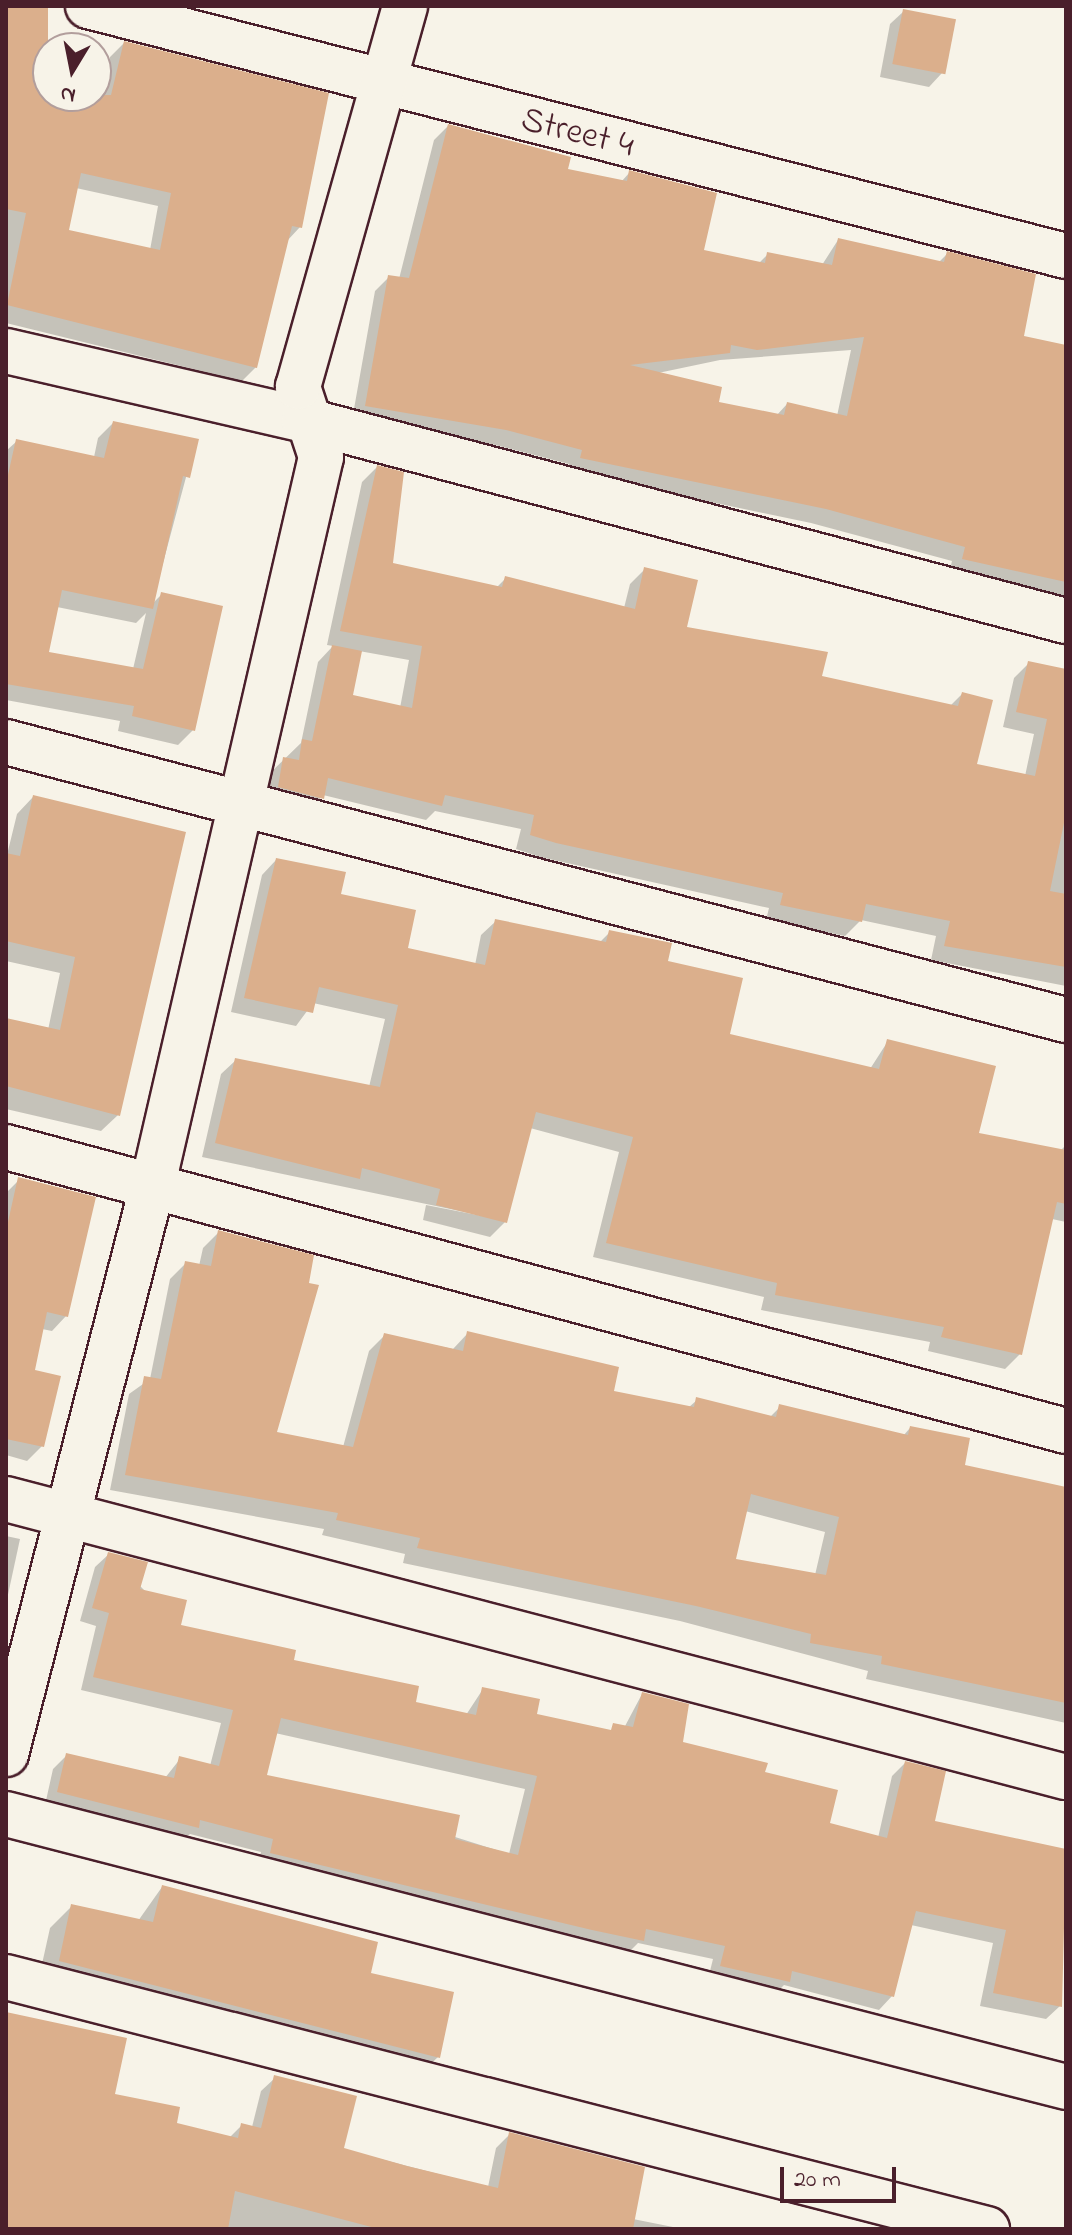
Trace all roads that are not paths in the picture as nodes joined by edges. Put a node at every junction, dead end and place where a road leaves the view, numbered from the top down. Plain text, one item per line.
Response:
1 (88, 6) edge
2 (405, 6) edge
3 (378, 84) junction
4 (1066, 256) edge
5 (6, 351) edge
6 (304, 420) junction
7 (1066, 621) edge
8 (6, 742) edge
9 (243, 803) junction
10 (1066, 1020) edge
11 (6, 1147) edge
12 (153, 1184) junction
13 (1066, 1431) edge
14 (6, 1499) edge
15 (64, 1515) junction
16 (6, 1754) edge
17 (1066, 1777) edge
18 (6, 1814) edge
19 (6, 1977) edge
20 (1066, 2087) edge
21 (987, 2229) edge

1 - 3 street, Street 4
2 - 3 street
3 - 4 street, Street 4
3 - 6 street
5 - 6 street
6 - 7 street
6 - 9 street
8 - 9 street
9 - 10 street
9 - 12 street
11 - 12 street
12 - 13 street
12 - 15 street
14 - 15 street
15 - 16 street
15 - 17 street
18 - 20 street
19 - 21 street

